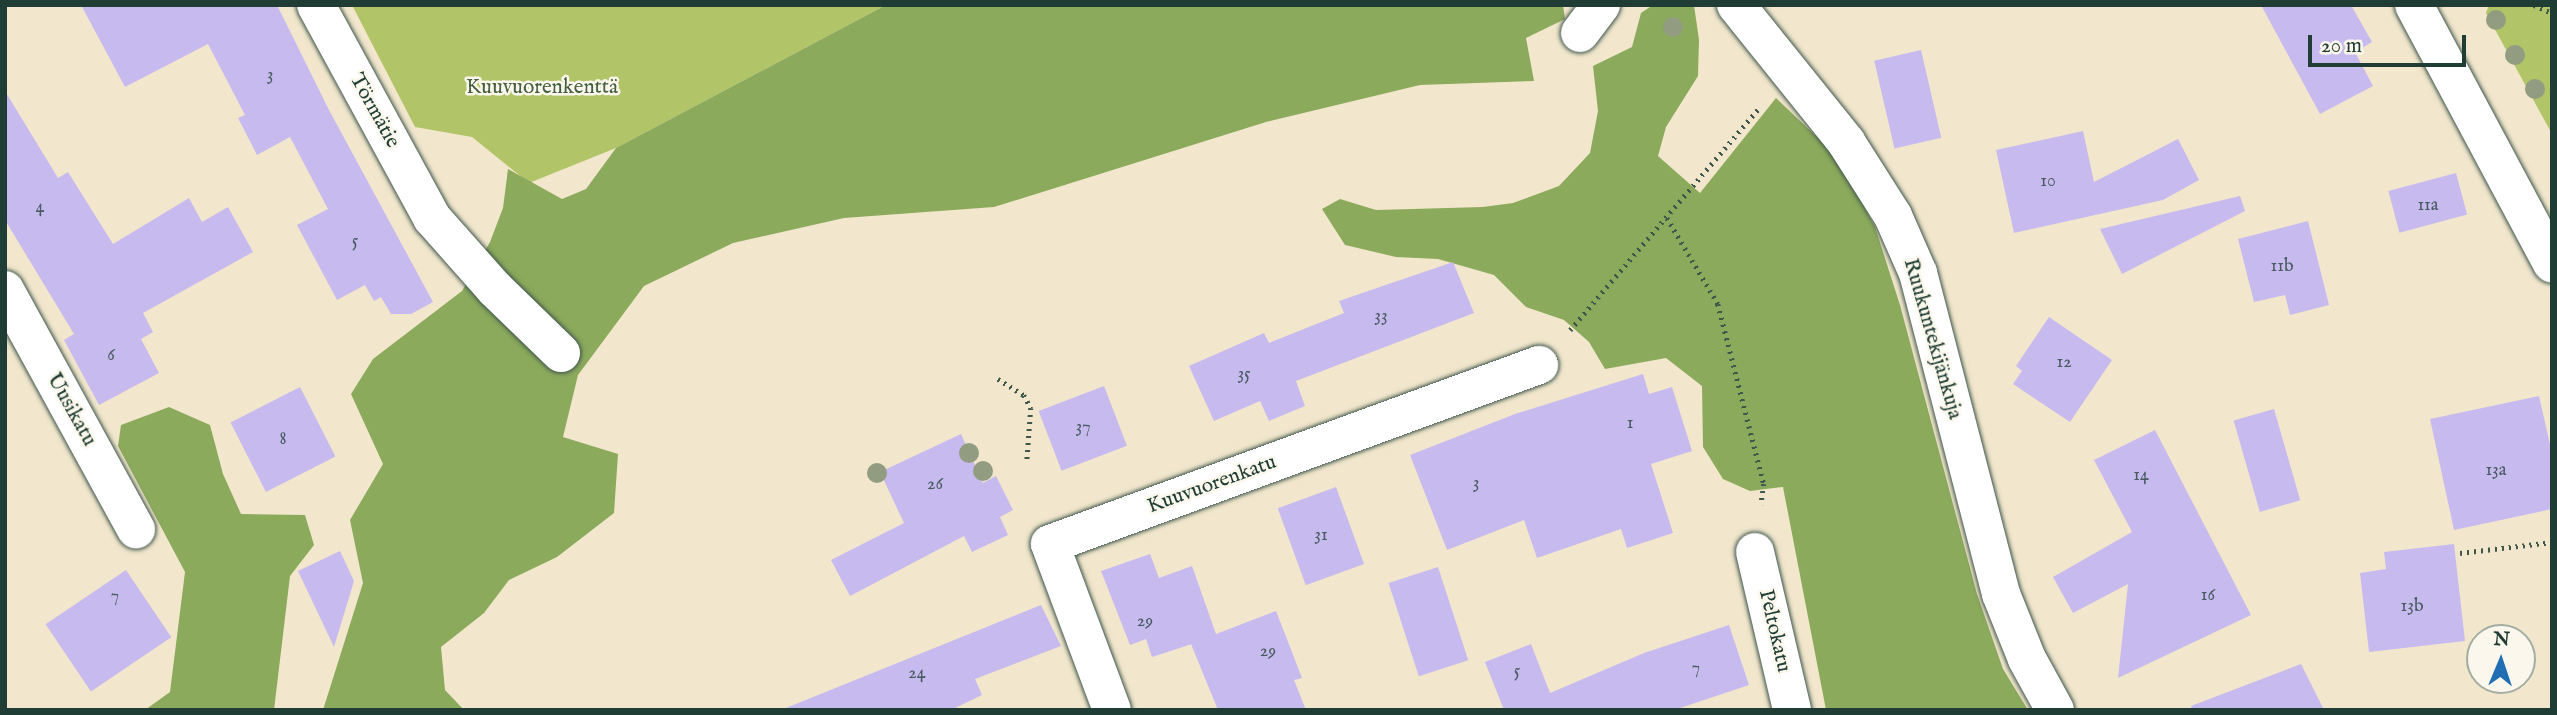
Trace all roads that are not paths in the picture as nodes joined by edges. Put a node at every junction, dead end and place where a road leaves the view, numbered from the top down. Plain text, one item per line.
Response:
1 (316, 5) edge
2 (1736, 5) edge
3 (2414, 5) edge
4 (2552, 262) edge
5 (5, 290) edge
6 (561, 353) dead end
7 (1539, 365) dead end
8 (136, 529) dead end
9 (1755, 552) road end
10 (1112, 710) edge
11 (1792, 710) edge
12 (2055, 710) edge

1 - 6 street, Törmätie
2 - 12 street, Ruukuntekijänkuja
3 - 4 street
5 - 8 street, Uusikatu
7 - 10 street, Kuuvuorenkatu
9 - 11 street, Peltokatu

